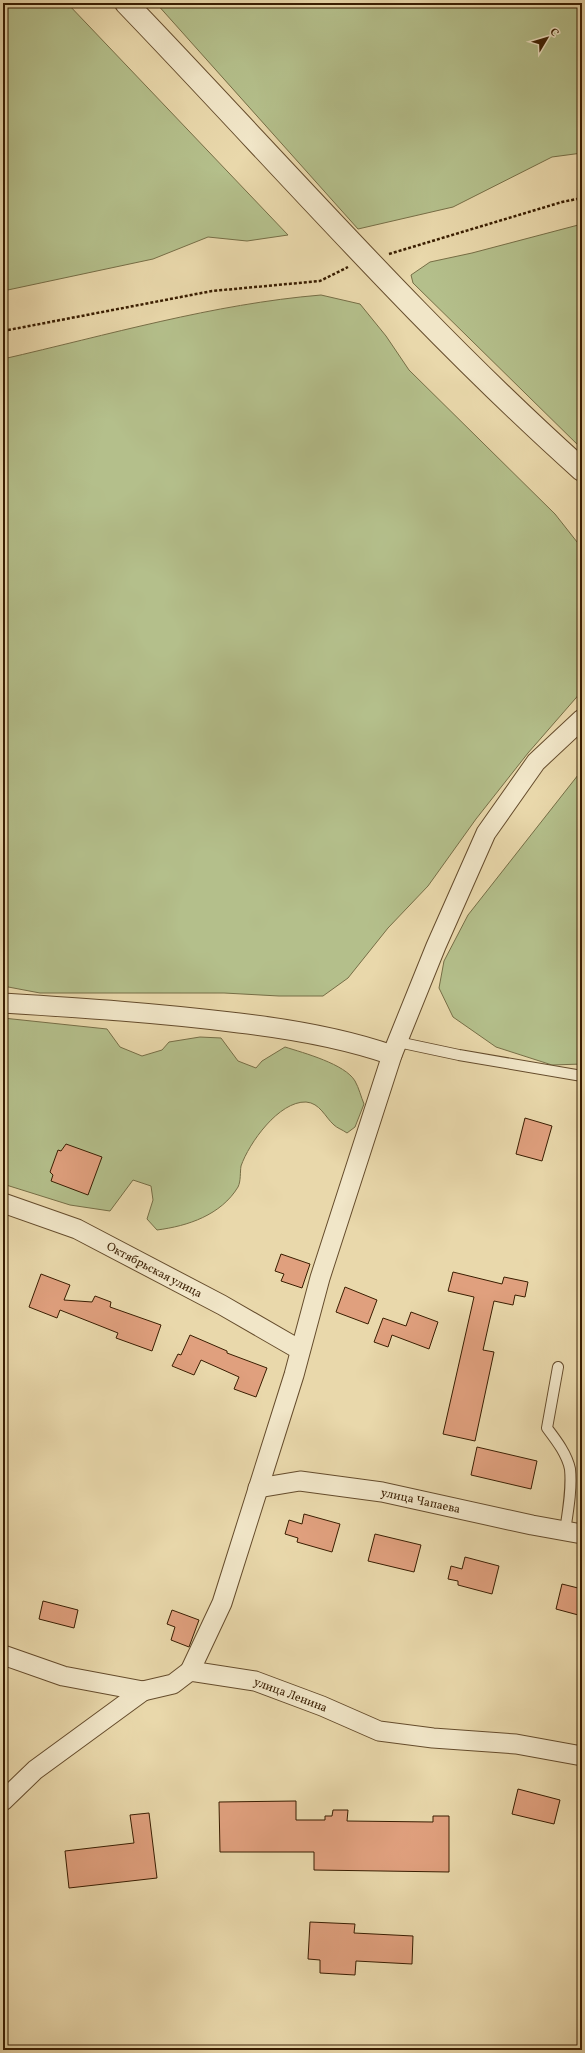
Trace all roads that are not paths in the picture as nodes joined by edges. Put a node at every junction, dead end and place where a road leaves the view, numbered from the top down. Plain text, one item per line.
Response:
1 (126, 3) edge
2 (582, 470) edge
3 (582, 719) edge
4 (3, 1004) edge
5 (395, 1049) junction
6 (582, 1076) edge
7 (3, 1203) edge
8 (300, 1350) junction
9 (558, 1367) dead end
10 (258, 1488) junction
11 (574, 1533) edge
12 (3, 1655) edge
13 (190, 1671) junction
14 (143, 1691) junction
15 (582, 1756) edge
16 (3, 1802) edge

1 - 2 street
3 - 5 street
4 - 5 street
5 - 6 lane
5 - 8 street
7 - 8 street, Октябрьская улица
8 - 10 street
9 - 11 lane
10 - 11 street, улица Чапаева
10 - 13 street
12 - 14 street
13 - 14 street
13 - 15 street, улица Ленина
14 - 16 street

